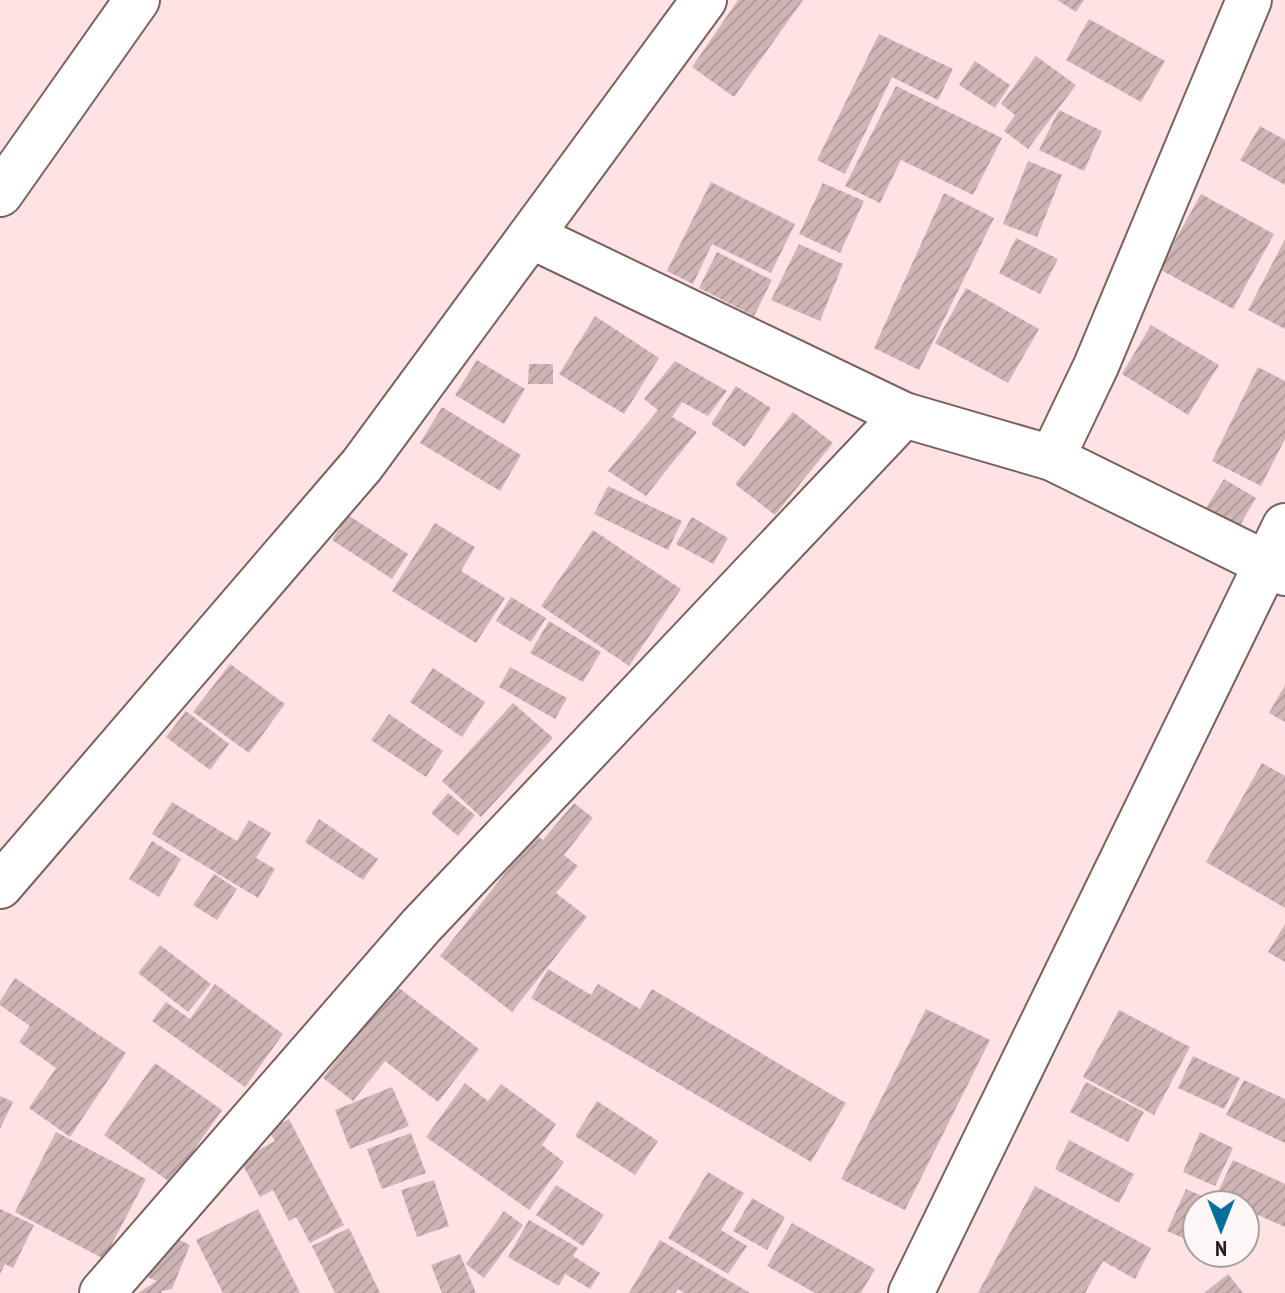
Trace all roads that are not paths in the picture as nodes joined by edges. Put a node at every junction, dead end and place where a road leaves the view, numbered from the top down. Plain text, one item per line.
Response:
1 (137, 0) edge
2 (704, 0) edge
3 (1249, 0) edge
4 (0, 194) edge
5 (531, 236) junction
6 (904, 415) junction
7 (1052, 458) junction
8 (1279, 554) edge
9 (0, 886) edge
10 (102, 1293) edge
11 (911, 1293) edge

1 - 4 street
2 - 5 street
3 - 7 street
5 - 6 street
5 - 9 street
6 - 7 street
6 - 10 street
7 - 8 street
8 - 11 street

